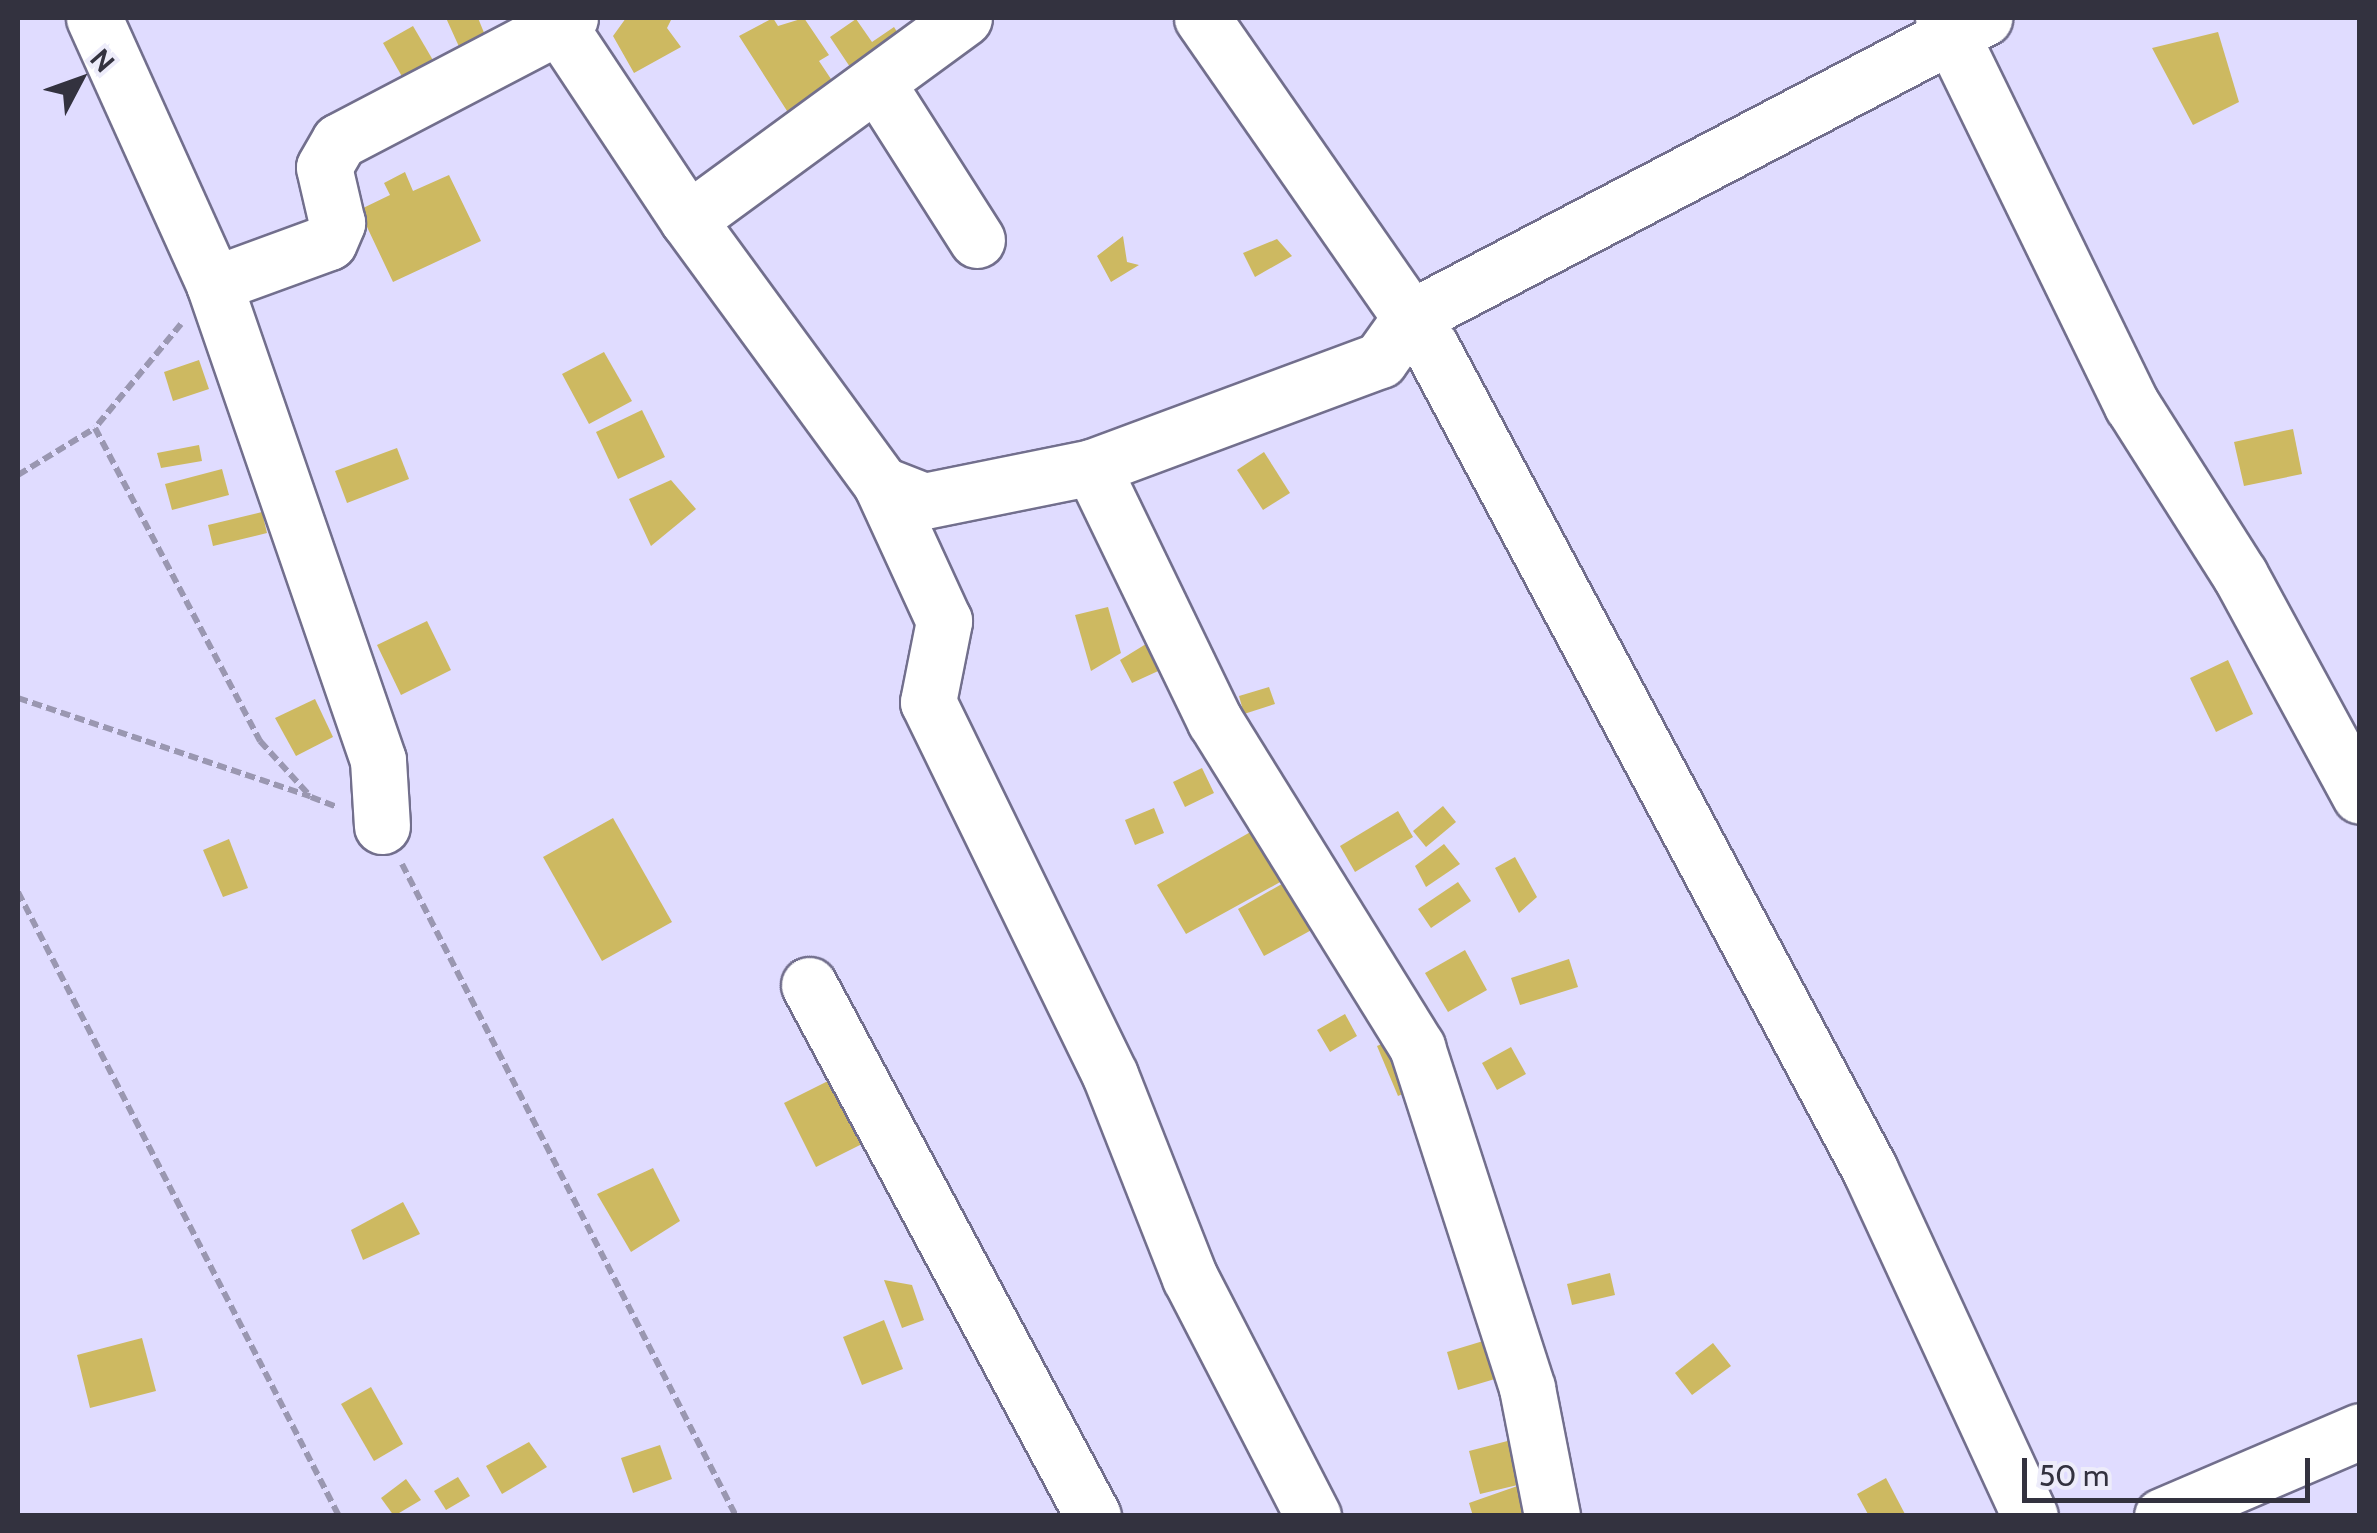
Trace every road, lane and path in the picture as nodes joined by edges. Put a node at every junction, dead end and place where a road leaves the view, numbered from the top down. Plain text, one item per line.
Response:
1 (94, 18) edge
2 (964, 18) edge
3 (1202, 18) edge
4 (561, 20) edge
5 (1959, 23) edge
6 (877, 83) junction
7 (688, 220) junction
8 (977, 240) dead end
9 (214, 284) junction
10 (1410, 318) junction
11 (96, 428) junction
12 (1092, 466) junction
13 (18, 475) edge
14 (881, 484) junction
15 (18, 698) edge
16 (2360, 796) edge
17 (311, 797) junction
18 (382, 826) junction
19 (18, 892) edge
20 (809, 985) dead end
21 (2357, 1439) edge
22 (340, 1516) edge
23 (736, 1516) edge
24 (1093, 1516) edge
25 (1312, 1516) edge
26 (1552, 1516) edge
27 (2030, 1516) edge
28 (2162, 1516) edge

1 - 9 street
2 - 6 street
3 - 10 street
4 - 7 street
4 - 9 street
5 - 10 street
5 - 16 street
6 - 7 street
6 - 8 street
7 - 14 street
9 - 11 path
9 - 18 street
10 - 12 street
10 - 27 street
11 - 13 path
11 - 17 path
12 - 14 street
12 - 26 street
14 - 25 street
15 - 17 path
17 - 18 path
18 - 23 path
19 - 22 path
20 - 24 street
21 - 28 street

